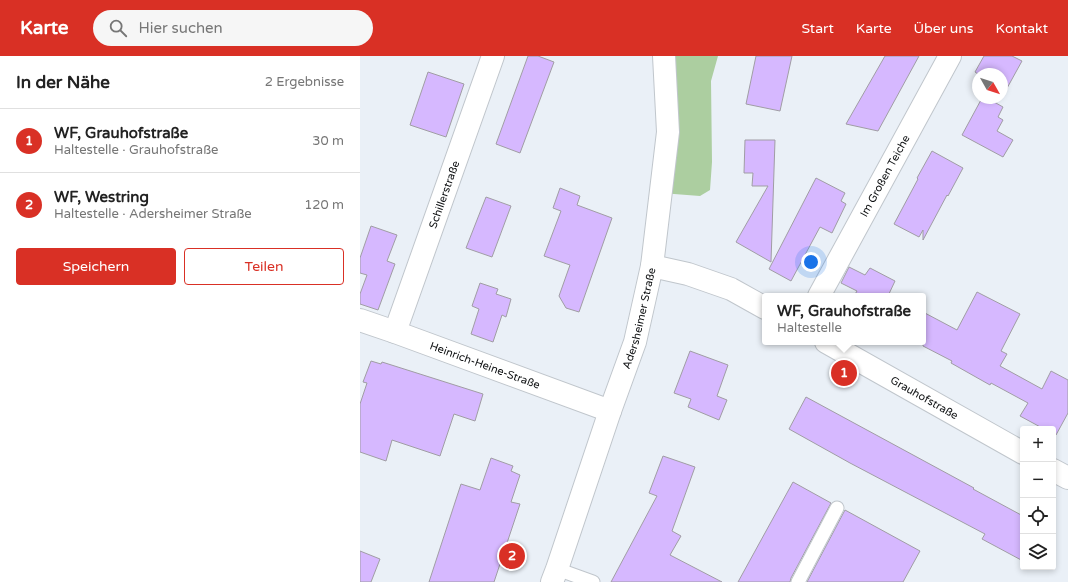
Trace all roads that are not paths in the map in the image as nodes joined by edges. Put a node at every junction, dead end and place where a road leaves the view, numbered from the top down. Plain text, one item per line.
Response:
1 (493, 56) edge
2 (664, 56) edge
3 (950, 56) edge
4 (652, 266) junction
5 (821, 293) edge
6 (762, 306) edge
7 (360, 320) edge
8 (395, 332) junction
9 (831, 345) edge
10 (610, 410) junction
11 (1020, 451) edge
12 (1056, 472) edge
13 (1068, 478) edge
14 (837, 508) dead end
15 (554, 576) edge
16 (593, 582) edge
17 (798, 582) edge

1 - 8 street, Schillerstraße
2 - 4 street, Adersheimer Straße
3 - 5 street, Im Großen Teiche
4 - 6 street
4 - 10 street, Adersheimer Straße
7 - 8 street, Heinrich-Heine-Straße
8 - 10 street, Heinrich-Heine-Straße
9 - 11 street, Grauhofstraße
10 - 15 street, Adersheimer Straße
12 - 13 street
14 - 17 lane
15 - 16 lane, Adersheimer Straße

